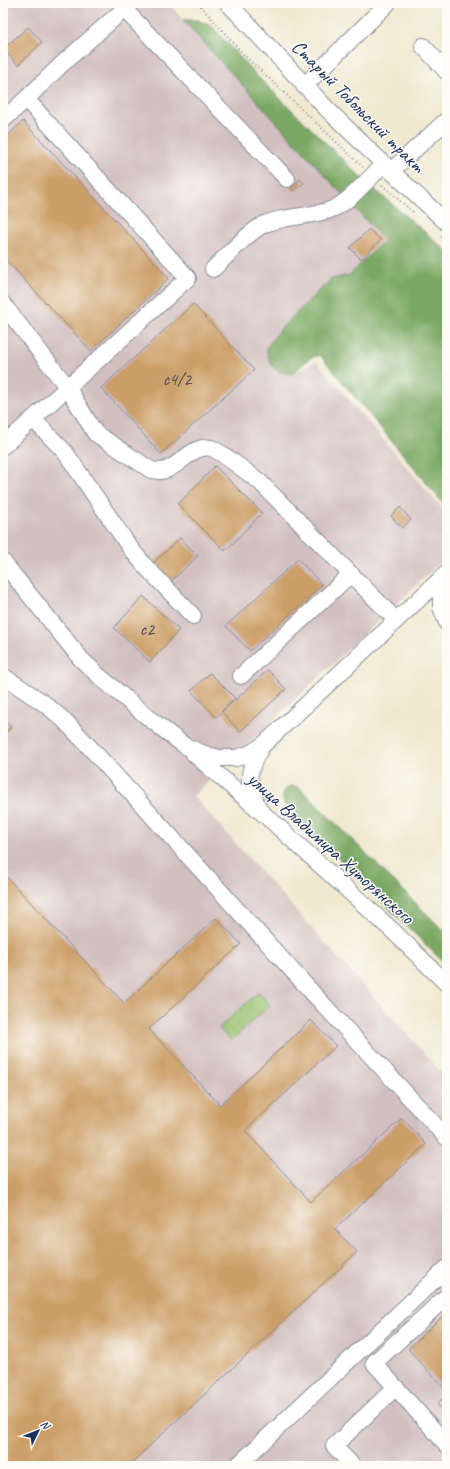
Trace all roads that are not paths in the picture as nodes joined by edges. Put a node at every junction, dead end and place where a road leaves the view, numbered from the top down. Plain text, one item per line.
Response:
1 (232, 3) edge
2 (388, 3) edge
3 (127, 6) edge
4 (423, 46) dead end
5 (447, 72) edge
6 (304, 86) junction
7 (26, 99) junction
8 (3, 120) edge
9 (447, 120) edge
10 (387, 168) junction
11 (287, 179) dead end
12 (442, 228) edge
13 (213, 269) dead end
14 (3, 304) edge
15 (68, 388) junction
16 (33, 419) junction
17 (6, 437) edge
18 (4, 565) edge
19 (351, 574) junction
20 (444, 576) edge
21 (193, 616) dead end
22 (396, 620) junction
23 (447, 623) edge
24 (3, 676) edge
25 (241, 676) dead end
26 (263, 745) junction
27 (185, 746) junction
28 (259, 810) junction
29 (447, 984) edge
30 (447, 1138) edge
31 (447, 1268) edge
32 (447, 1296) edge
33 (396, 1387) junction
34 (447, 1445) edge
35 (237, 1466) edge
36 (353, 1466) edge

1 - 6 street, Старый Тобольский тракт
2 - 6 street
3 - 7 street
3 - 11 street
4 - 5 street
6 - 10 street, Старый Тобольский тракт
7 - 8 street
7 - 15 street
9 - 10 street
10 - 12 street, Старый Тобольский тракт
10 - 13 street
14 - 15 street
15 - 16 street
15 - 19 street
16 - 17 street
16 - 21 street
18 - 27 street, улица Владимира Хуторянского
19 - 22 street
19 - 25 street
20 - 22 street, улица Владимира Хуторянского
20 - 23 street
22 - 26 street, улица Владимира Хуторянского
24 - 30 street
26 - 27 street, улица Владимира Хуторянского
26 - 28 street
27 - 28 street, улица Владимира Хуторянского
28 - 29 street, улица Владимира Хуторянского
31 - 35 street
32 - 33 street
33 - 34 street
33 - 36 street

